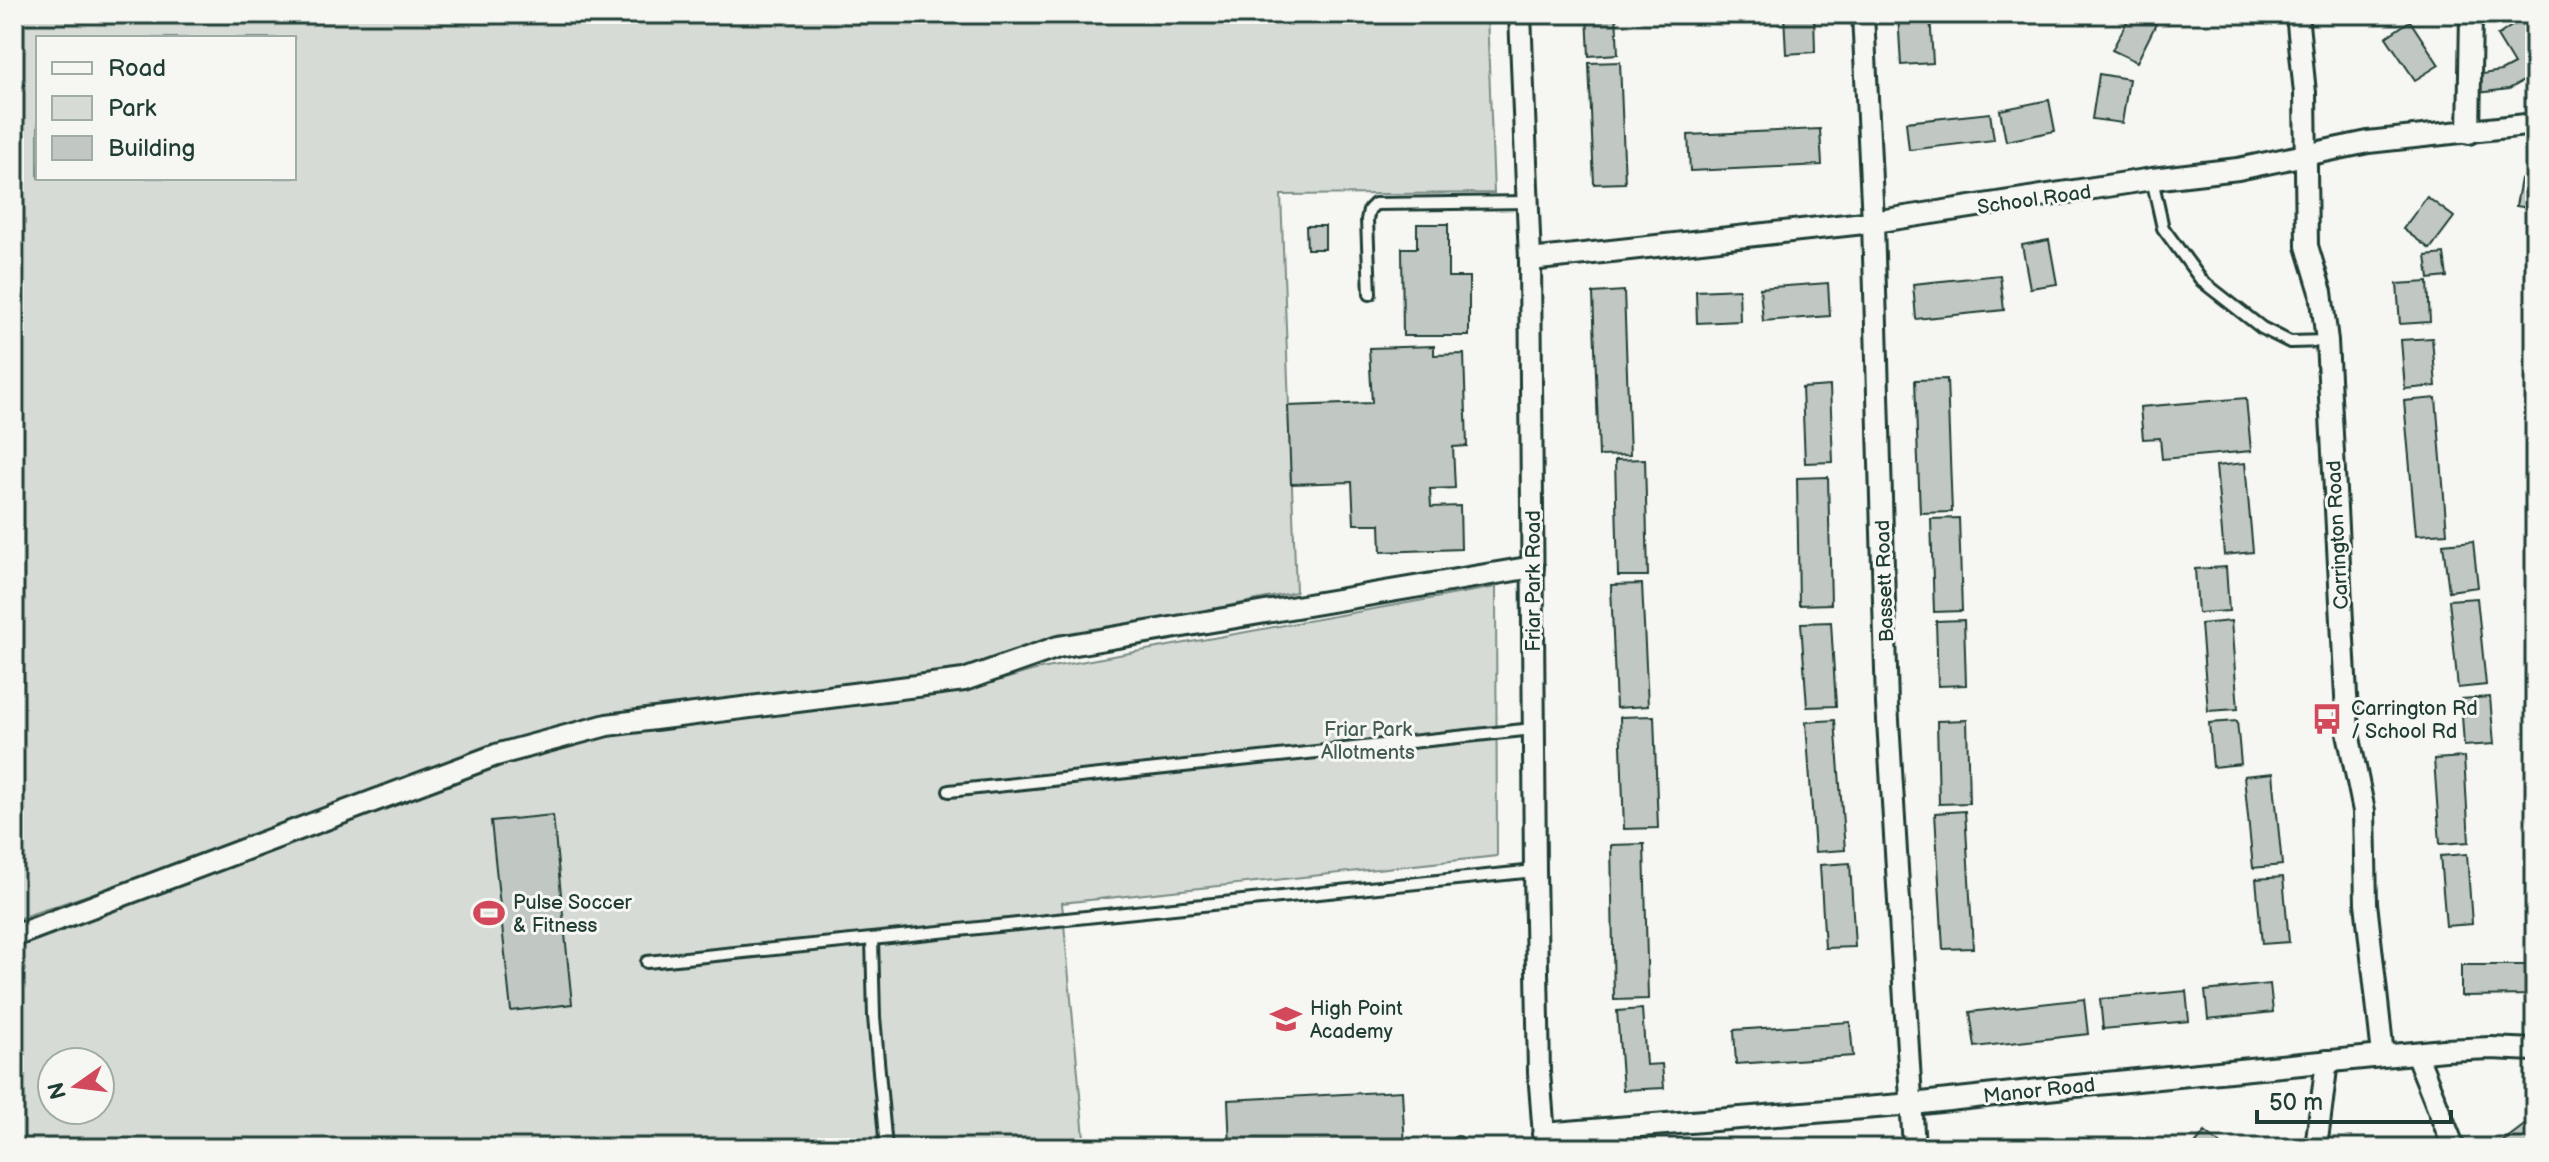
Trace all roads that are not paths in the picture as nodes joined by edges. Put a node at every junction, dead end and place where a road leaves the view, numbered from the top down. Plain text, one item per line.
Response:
1 (1520, 14) edge
2 (1863, 14) edge
3 (2297, 14) edge
4 (2471, 14) edge
5 (2535, 124) edge
6 (2469, 133) junction
7 (2306, 156) junction
8 (2152, 179) junction
9 (1528, 202) junction
10 (1873, 222) junction
11 (1530, 260) junction
12 (1370, 294) dead end
13 (2327, 341) junction
14 (1533, 567) junction
15 (1533, 729) junction
16 (949, 791) dead end
17 (1535, 871) junction
18 (14, 936) edge
19 (872, 939) junction
20 (647, 962) dead end
21 (2535, 1050) edge
22 (2416, 1053) junction
23 (2383, 1055) junction
24 (2327, 1061) junction
25 (1913, 1104) junction
26 (1544, 1141) edge
27 (886, 1148) edge
28 (1914, 1148) edge
29 (2316, 1148) edge
30 (2454, 1148) edge

1 - 9 street, Friar Park Road
2 - 10 street, Bassett Road
3 - 7 street, Carrington Road
4 - 6 street
5 - 6 street, School Road
6 - 7 street, School Road
7 - 8 street, School Road
7 - 13 street, Carrington Road
8 - 10 street, School Road
8 - 13 lane
9 - 11 street, Friar Park Road
9 - 12 lane
10 - 11 street, School Road
10 - 25 street, Bassett Road
11 - 14 street, Friar Park Road
13 - 23 street, Carrington Road
14 - 15 street, Friar Park Road
14 - 18 street
15 - 16 lane
15 - 17 street, Friar Park Road
17 - 19 lane
17 - 26 street, Friar Park Road
19 - 20 lane
19 - 27 lane
21 - 22 street, Manor Road
22 - 23 street, Manor Road
22 - 30 street
23 - 24 street, Manor Road
24 - 25 street, Manor Road
24 - 29 street
25 - 26 street, Manor Road
25 - 28 street, Bassett Road

